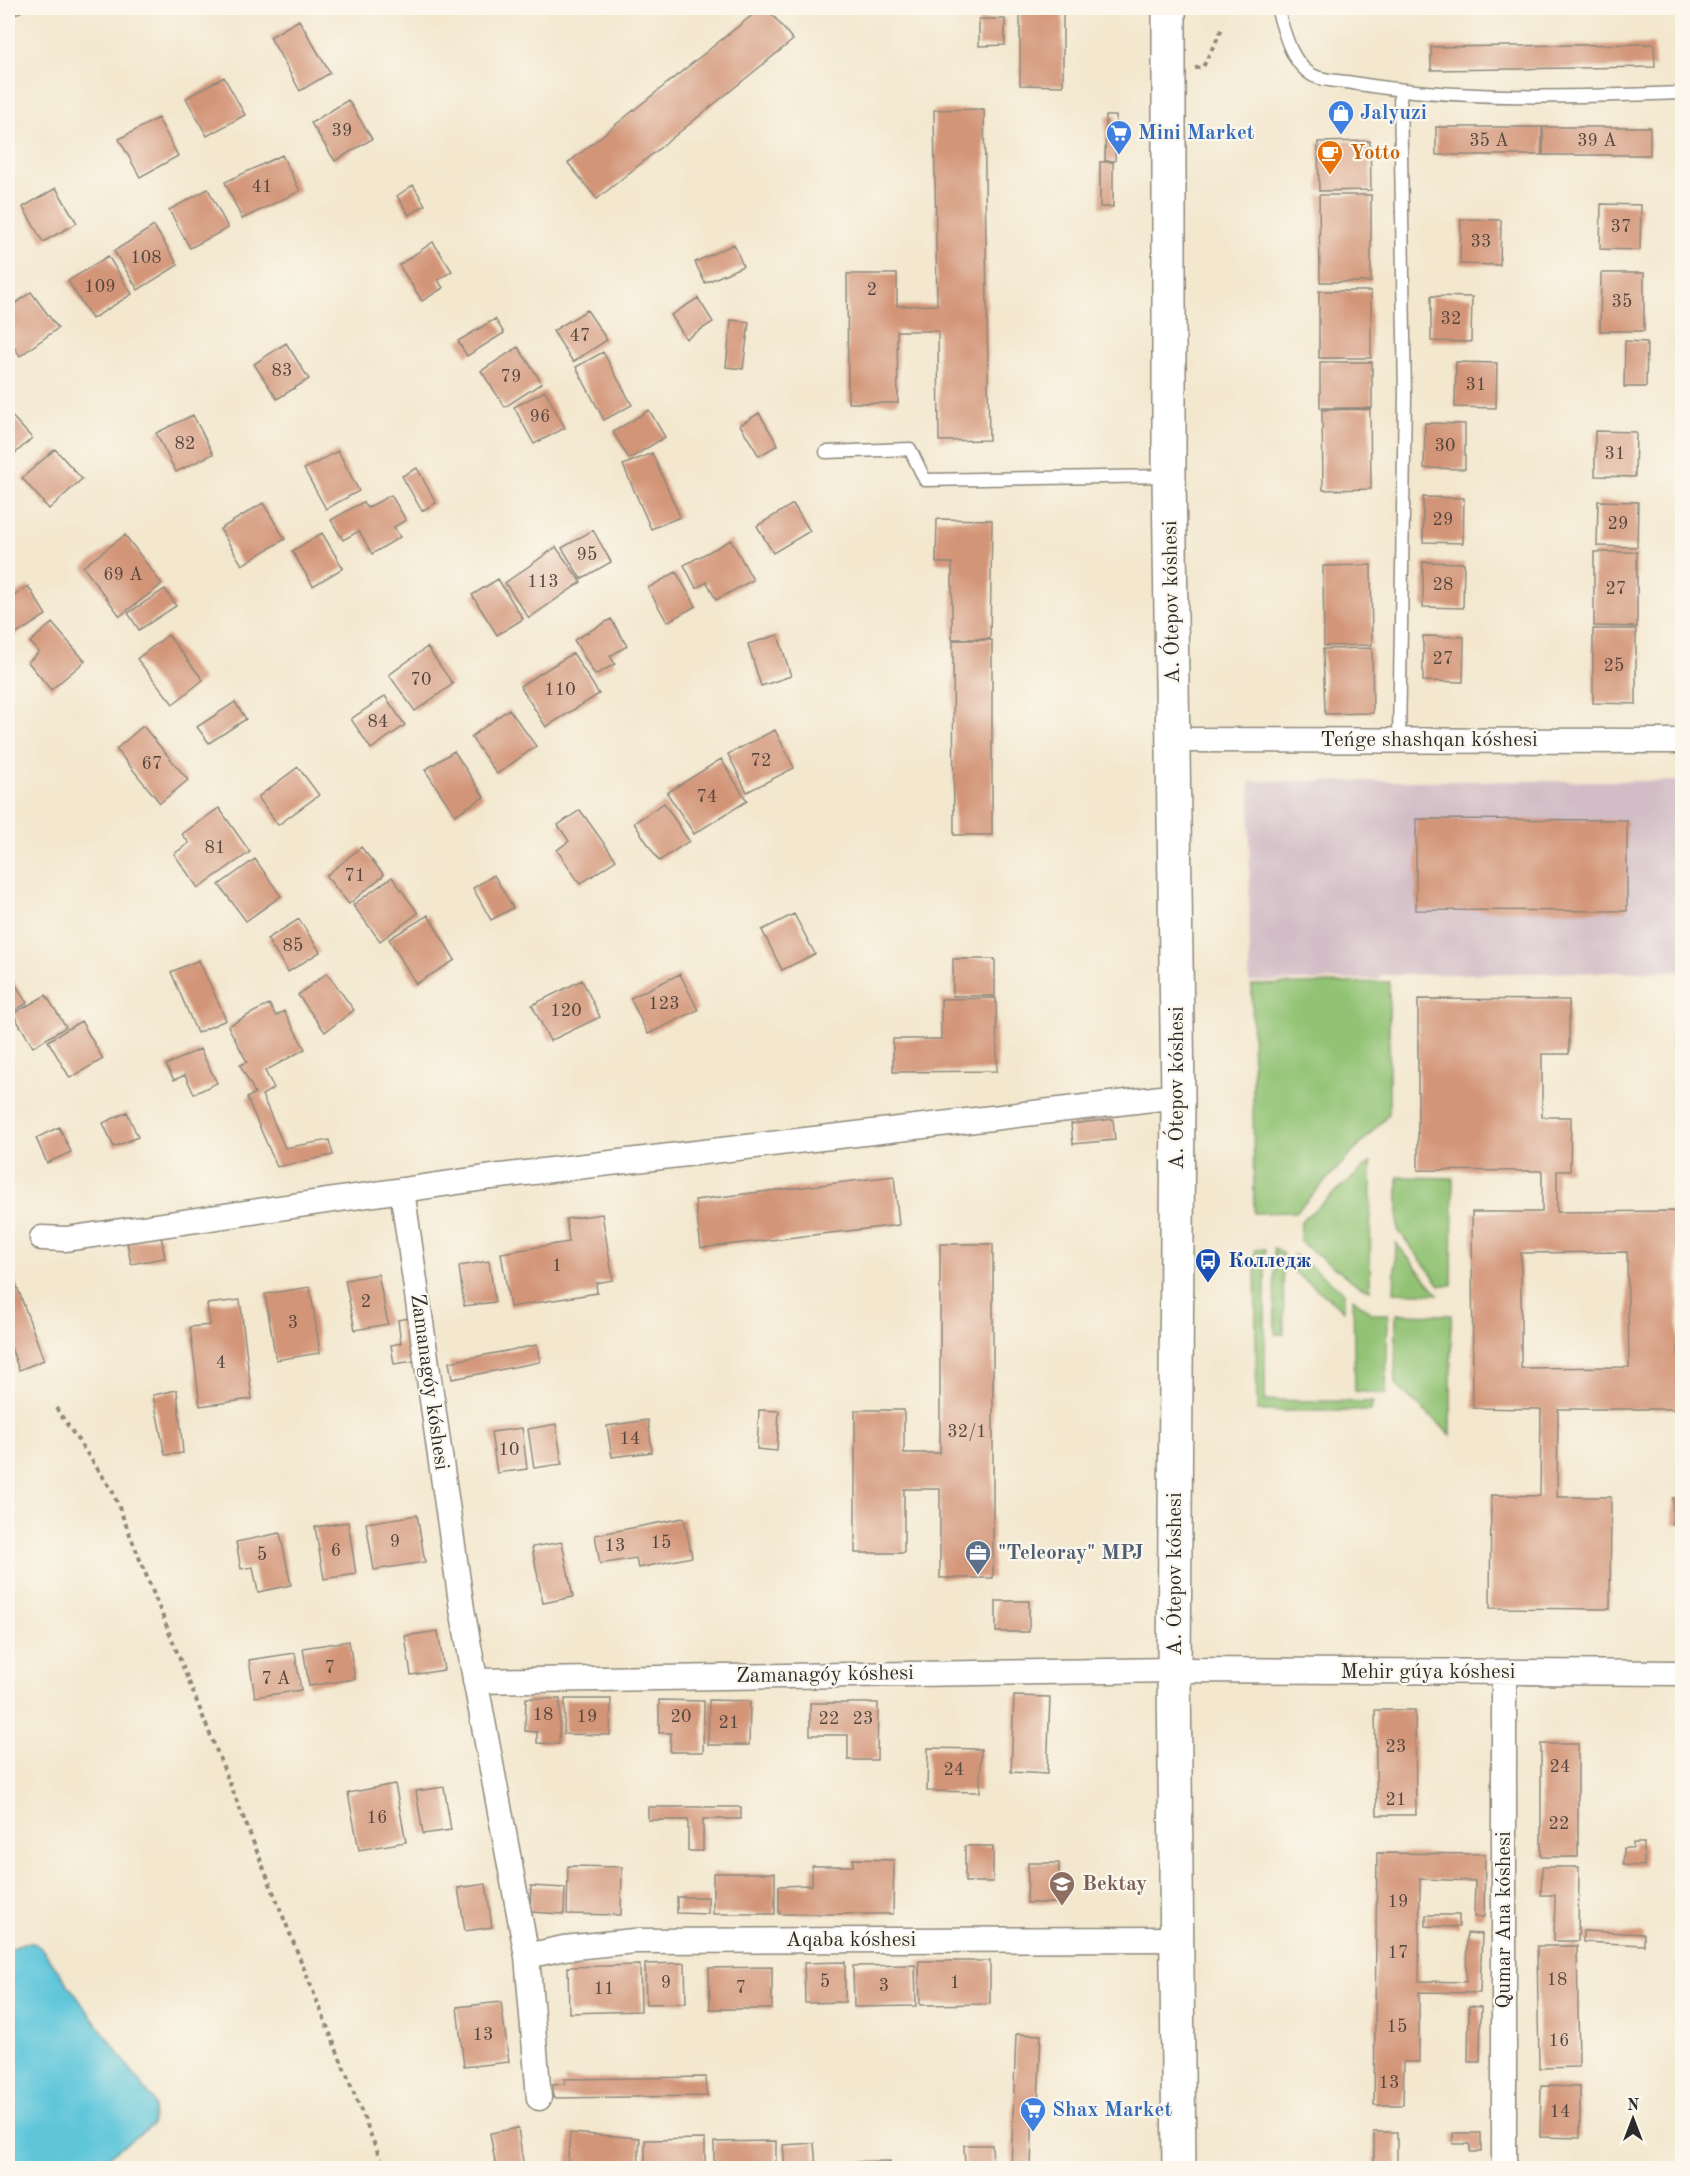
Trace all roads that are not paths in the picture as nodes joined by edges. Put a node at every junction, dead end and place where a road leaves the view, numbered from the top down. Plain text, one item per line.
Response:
1 (1168, 8) edge
2 (1277, 8) edge
3 (1400, 91) junction
4 (1683, 93) edge
5 (826, 452) dead end
6 (1169, 476) junction
7 (1175, 740) junction
8 (1399, 740) junction
9 (1683, 741) edge
10 (1178, 1096) junction
11 (402, 1190) junction
12 (42, 1238) dead end
13 (1174, 1670) junction
14 (1504, 1672) junction
15 (1683, 1673) edge
16 (475, 1681) junction
17 (1176, 1939) junction
18 (527, 1956) junction
19 (539, 2098) dead end
20 (1179, 2169) edge
21 (1504, 2169) edge

1 - 6 main road, A. Ótepov kóshesi
2 - 3 lane
3 - 4 lane
3 - 8 lane
5 - 6 lane
6 - 7 main road, A. Ótepov kóshesi
7 - 8 street, Teńge shashqan kóshesi
7 - 10 main road, A. Ótepov kóshesi
8 - 9 street, Teńge shashqan kóshesi
10 - 11 street
10 - 13 main road, A. Ótepov kóshesi
11 - 12 street
11 - 16 street, Zamanagóy kóshesi
13 - 14 street, Mehir gúyа kóshesi
13 - 16 street, Zamanagóy kóshesi
13 - 17 main road, A. Ótepov kóshesi
14 - 15 street, Mehir gúyа kóshesi
14 - 21 street, Qumar Ana kóshesi
16 - 18 street, Zamanagóy kóshesi
17 - 18 street, Aqaba kóshesi
17 - 20 main road, A. Ótepov kóshesi
18 - 19 street, Zamanagóy kóshesi

